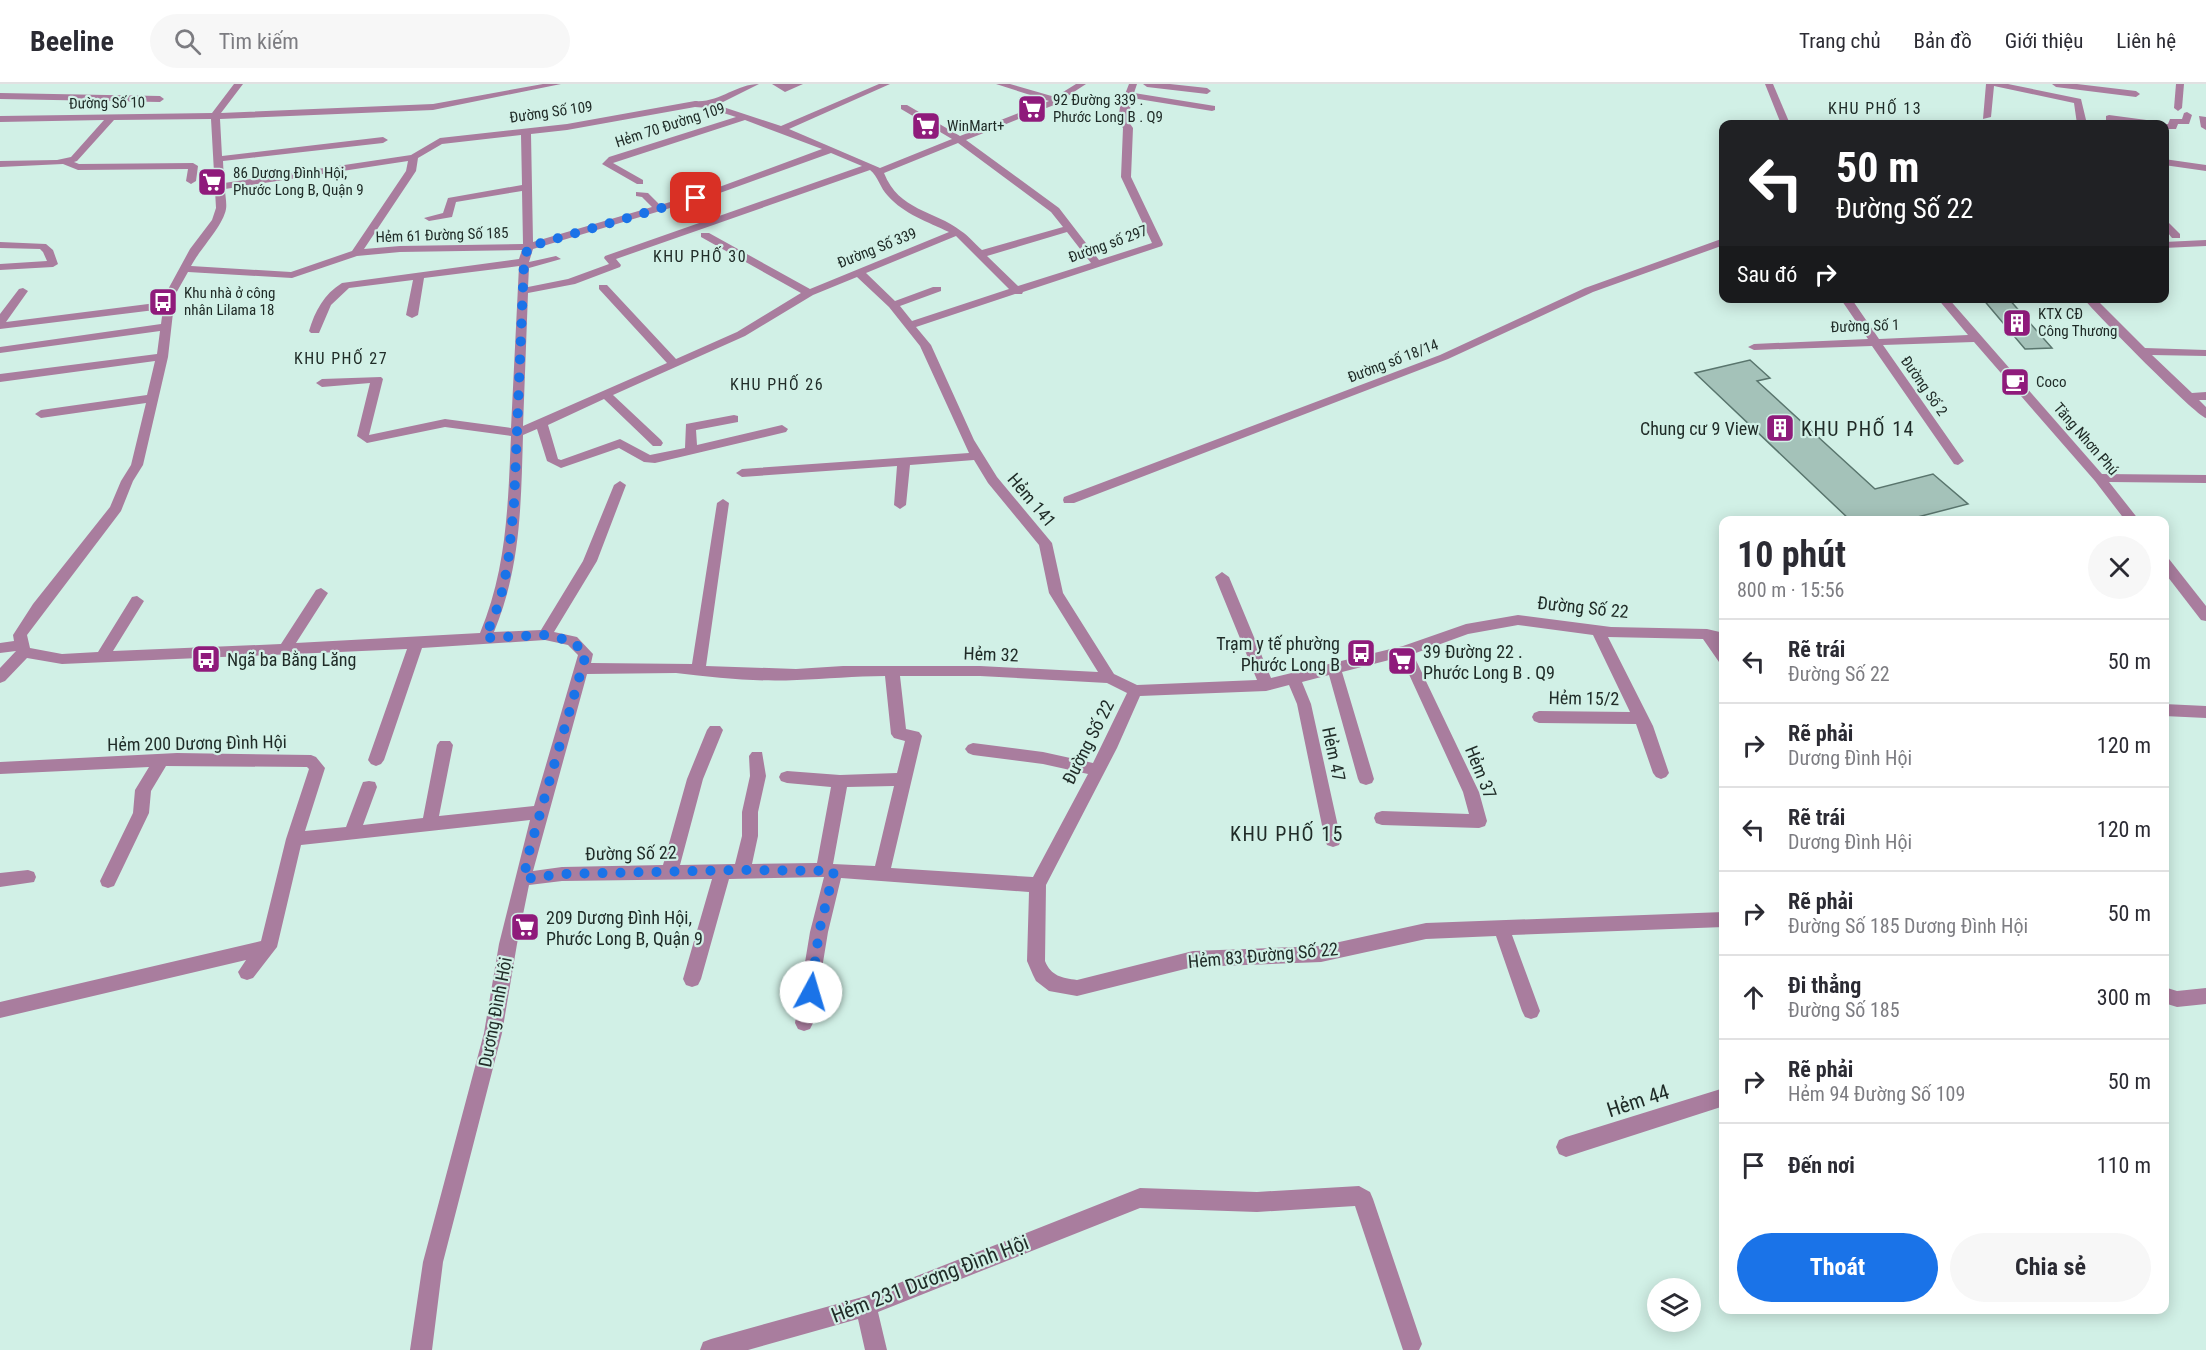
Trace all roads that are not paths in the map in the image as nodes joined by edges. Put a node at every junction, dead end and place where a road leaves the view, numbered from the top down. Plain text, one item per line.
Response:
1 (15, 84) edge
2 (239, 84) edge
3 (557, 84) edge
4 (755, 84) edge
5 (776, 84) edge
6 (799, 84) edge
7 (886, 84) edge
8 (1000, 84) edge
9 (1082, 84) edge
10 (1133, 84) edge
11 (1147, 84) edge
12 (1769, 84) edge
13 (1990, 84) edge
14 (1995, 84) edge
15 (2056, 84) edge
16 (2180, 84) edge
17 (1208, 91) dead end
18 (2136, 94) dead end
19 (0, 95) edge
20 (1128, 95) junction
21 (2063, 95) dead end
22 (160, 99) dead end
23 (1056, 100) junction
24 (709, 105) junction
25 (904, 107) dead end
26 (1212, 108) dead end
27 (2178, 108) dead end
28 (2187, 115) dead end
29 (215, 116) junction
30 (745, 117) junction
31 (1986, 117) dead end
32 (111, 118) junction
33 (2109, 118) dead end
34 (0, 119) edge
35 (1784, 120) edge
36 (2081, 120) edge
37 (2124, 120) edge
38 (2169, 127) edge
39 (781, 129) junction
40 (526, 132) junction
41 (957, 138) junction
42 (382, 140) dead end
43 (832, 149) junction
44 (414, 157) junction
45 (219, 159) junction
46 (65, 162) junction
47 (2169, 163) edge
48 (0, 164) edge
49 (2206, 168) edge
50 (875, 169) junction
51 (191, 180) dead end
52 (640, 182) dead end
53 (220, 187) junction
54 (527, 187) junction
55 (639, 194) dead end
56 (659, 209) junction
57 (429, 218) dead end
58 (1069, 228) junction
59 (957, 232) junction
60 (2206, 234) edge
61 (705, 235) dead end
62 (2170, 236) edge
63 (1719, 243) edge
64 (2206, 243) edge
65 (0, 245) edge
66 (2169, 245) edge
67 (528, 247) junction
68 (356, 253) junction
69 (981, 254) junction
70 (556, 259) dead end
71 (524, 264) junction
72 (1097, 264) junction
73 (0, 267) edge
74 (184, 269) junction
75 (858, 272) junction
76 (419, 276) junction
77 (603, 287) dead end
78 (937, 289) dead end
79 (23, 291) dead end
80 (524, 291) junction
81 (1018, 292) junction
82 (809, 293) junction
83 (1848, 303) edge
84 (1946, 303) edge
85 (2093, 303) edge
86 (169, 305) junction
87 (892, 305) junction
88 (412, 315) dead end
89 (0, 322) edge
90 (0, 326) edge
91 (909, 326) junction
92 (166, 327) junction
93 (315, 331) dead end
94 (1977, 338) junction
95 (1875, 342) junction
96 (1754, 347) dead end
97 (0, 350) edge
98 (2141, 351) junction
99 (2206, 353) edge
100 (162, 357) junction
101 (675, 364) junction
102 (0, 378) edge
103 (322, 383) dead end
104 (606, 395) junction
105 (2206, 396) edge
106 (2188, 397) junction
107 (152, 398) junction
108 (41, 414) dead end
109 (2206, 414) edge
110 (734, 418) dead end
111 (541, 423) junction
112 (782, 429) dead end
113 (516, 433) junction
114 (657, 443) dead end
115 (691, 449) junction
116 (978, 456) junction
117 (1958, 461) dead end
118 (904, 462) junction
119 (742, 473) dead end
120 (2099, 478) junction
121 (2206, 479) edge
122 (620, 485) dead end
123 (1070, 500) dead end
124 (723, 503) dead end
125 (900, 505) dead end
126 (2129, 516) edge
127 (2169, 568) edge
128 (1222, 577) dead end
129 (321, 592) dead end
130 (137, 601) dead end
131 (2206, 616) edge
132 (1598, 631) junction
133 (1707, 634) junction
134 (544, 635) junction
135 (1719, 637) edge
136 (485, 638) junction
137 (416, 643) junction
138 (0, 648) edge
139 (23, 649) junction
140 (285, 649) junction
141 (1405, 651) junction
142 (1719, 651) edge
143 (102, 657) junction
144 (1334, 668) junction
145 (583, 669) junction
146 (698, 670) junction
147 (892, 672) junction
148 (0, 677) edge
149 (1293, 677) junction
150 (1109, 678) junction
151 (1266, 685) junction
152 (1135, 691) junction
153 (2169, 710) edge
154 (2206, 711) edge
155 (1539, 717) dead end
156 (1640, 718) junction
157 (715, 730) dead end
158 (444, 745) dead end
159 (973, 749) dead end
160 (757, 756) dead end
161 (160, 760) junction
162 (376, 760) dead end
163 (0, 768) edge
164 (1096, 770) junction
165 (1662, 773) dead end
166 (787, 777) dead end
167 (903, 779) junction
168 (1366, 779) dead end
169 (840, 781) junction
170 (369, 787) dead end
171 (541, 812) junction
172 (1382, 818) dead end
173 (430, 824) junction
174 (352, 832) junction
175 (294, 838) junction
176 (1333, 840) dead end
177 (742, 870) junction
178 (670, 871) junction
179 (723, 871) junction
180 (829, 871) junction
181 (881, 874) junction
182 (28, 877) dead end
183 (524, 879) junction
184 (0, 880) edge
185 (108, 881) dead end
186 (1038, 885) junction
187 (1719, 919) edge
188 (1501, 927) junction
189 (268, 947) junction
190 (247, 972) dead end
191 (692, 980) dead end
192 (2206, 996) edge
193 (2169, 997) edge
194 (0, 1010) edge
195 (1531, 1011) dead end
196 (804, 1023) dead end
197 (1719, 1099) edge
198 (1566, 1147) dead end
199 (866, 1306) junction
200 (1411, 1344) dead end
201 (421, 1350) edge
202 (711, 1350) edge
203 (876, 1350) edge

1 - 19 street
2 - 29 street
3 - 29 street, Đường Số 10
4 - 24 street
5 - 6 street
7 - 39 street
8 - 23 street
9 - 23 street
10 - 20 street, Đường số 297
11 - 17 street
12 - 35 street
13 - 31 street
14 - 36 street
15 - 18 street
15 - 21 street
16 - 27 street
19 - 22 street
20 - 26 street
20 - 72 street, Đường số 297
23 - 41 street
24 - 30 street, Đường Số 109
24 - 40 street, Đường Số 109
25 - 41 street
28 - 38 street
29 - 32 street, Đường Số 10
29 - 45 street
30 - 39 street, Đường Số 109
30 - 52 street, Hẻm 70 Đường 109
32 - 34 street, Đường Số 10
32 - 46 street
33 - 37 street
39 - 43 street, Đường Số 109
40 - 44 street, Đường Số 109
40 - 54 street
41 - 50 street
41 - 58 street
42 - 45 street
43 - 50 street, Đường Số 109
43 - 56 street, Hẻm 61 Đường Số 185
44 - 53 street, Đường Số 109
44 - 68 street
45 - 53 street
46 - 48 street
46 - 51 street
47 - 49 street
50 - 59 street, Đường Số 339
50 - 80 street
53 - 74 street
54 - 57 street
54 - 67 street
55 - 56 street
56 - 67 street, Hẻm 61 Đường Số 185
58 - 69 street
58 - 72 street
59 - 69 street
59 - 75 street, Đường Số 339
60 - 62 street
61 - 82 street
63 - 123 street, Đường số 18/14
64 - 66 street
65 - 73 street
67 - 68 street, Hẻm 61 Đường Số 185
67 - 71 street
68 - 74 street, Hẻm 61 Đường Số 185
69 - 81 street
70 - 71 street
71 - 76 street
71 - 80 street
72 - 81 street, Đường số 297
74 - 86 street
75 - 82 street, Đường Số 339
75 - 87 street, Hẻm 141
76 - 88 street
76 - 93 street
77 - 101 street
78 - 87 street
79 - 89 street
80 - 113 street
81 - 91 street, Đường số 297
82 - 101 street, Đường Số 339
83 - 95 street, Đường Số 2
84 - 94 street, Tăng Nhơn Phú
85 - 98 street
86 - 90 street
86 - 92 street
87 - 91 street, Hẻm 141
91 - 116 street, Hẻm 141
92 - 97 street
92 - 100 street
94 - 95 street, Đường Số 1
94 - 120 street, Tăng Nhơn Phú
95 - 96 street, Đường Số 1
95 - 117 street, Đường Số 2
98 - 99 street
98 - 106 street
100 - 102 street
100 - 107 street
101 - 104 street, Đường Số 339
103 - 113 street
104 - 111 street, Đường Số 339
104 - 114 street
105 - 106 street
106 - 109 street
107 - 108 street
107 - 139 street
110 - 115 street
111 - 113 street, Đường Số 339
111 - 115 street
112 - 115 street
113 - 136 street
116 - 118 street
116 - 150 street, Hẻm 141
118 - 119 street
118 - 125 street
120 - 121 street
120 - 126 street, Tăng Nhơn Phú
122 - 134 street
124 - 146 street
127 - 131 street
128 - 151 street
129 - 140 street
130 - 143 street
132 - 133 street, Đường Số 22
132 - 141 street, Đường Số 22
132 - 156 street, Hẻm 15/2
133 - 135 street, Đường Số 22
133 - 142 street
134 - 136 street
134 - 145 street
136 - 137 street
137 - 140 street
137 - 162 street
138 - 139 street
139 - 143 street
139 - 148 street
140 - 143 street
141 - 144 street, Đường Số 22
141 - 172 street, Hẻm 37
144 - 149 street, Đường Số 22
144 - 168 street
145 - 146 street, Hẻm 32
145 - 171 street, Dương Đình Hội
146 - 147 street, Hẻm 32
147 - 150 street, Hẻm 32
147 - 167 street
149 - 151 street, Đường Số 22
149 - 176 street, Hẻm 47
150 - 152 street, Hẻm 32
151 - 152 street, Đường Số 22
152 - 164 street, Đường Số 22
153 - 154 street
155 - 156 street, Hẻm 15/2
156 - 165 street
157 - 178 street
158 - 173 street
159 - 164 street
160 - 177 street
161 - 163 street, Hẻm 200 Dương Đình Hội
161 - 175 street, Hẻm 200 Dương Đình Hội
161 - 185 street
164 - 186 street, Đường Số 22
166 - 169 street
167 - 169 street
167 - 181 street
169 - 180 street
170 - 174 street
171 - 173 street
171 - 183 street, Dương Đình Hội
173 - 174 street
174 - 175 street
175 - 189 street, Hẻm 200 Dương Đình Hội
177 - 179 street, Đường Số 22
177 - 180 street, Đường Số 22
178 - 179 street, Đường Số 22
178 - 183 street, Đường Số 22
179 - 191 street
180 - 181 street, Đường Số 22
180 - 196 street
181 - 186 street, Đường Số 22
182 - 184 street
183 - 201 street, Dương Đình Hội
186 - 188 street, Hẻm 83 Đường Số 22
187 - 188 street, Hẻm 83 Đường Số 22
188 - 195 street
189 - 190 street, Hẻm 200 Dương Đình Hội
189 - 194 street
192 - 193 street
197 - 198 street, Hẻm 44
199 - 200 street, Hẻm 231 Dương Đình Hội
199 - 202 street, Hẻm 231 Dương Đình Hội
199 - 203 street

